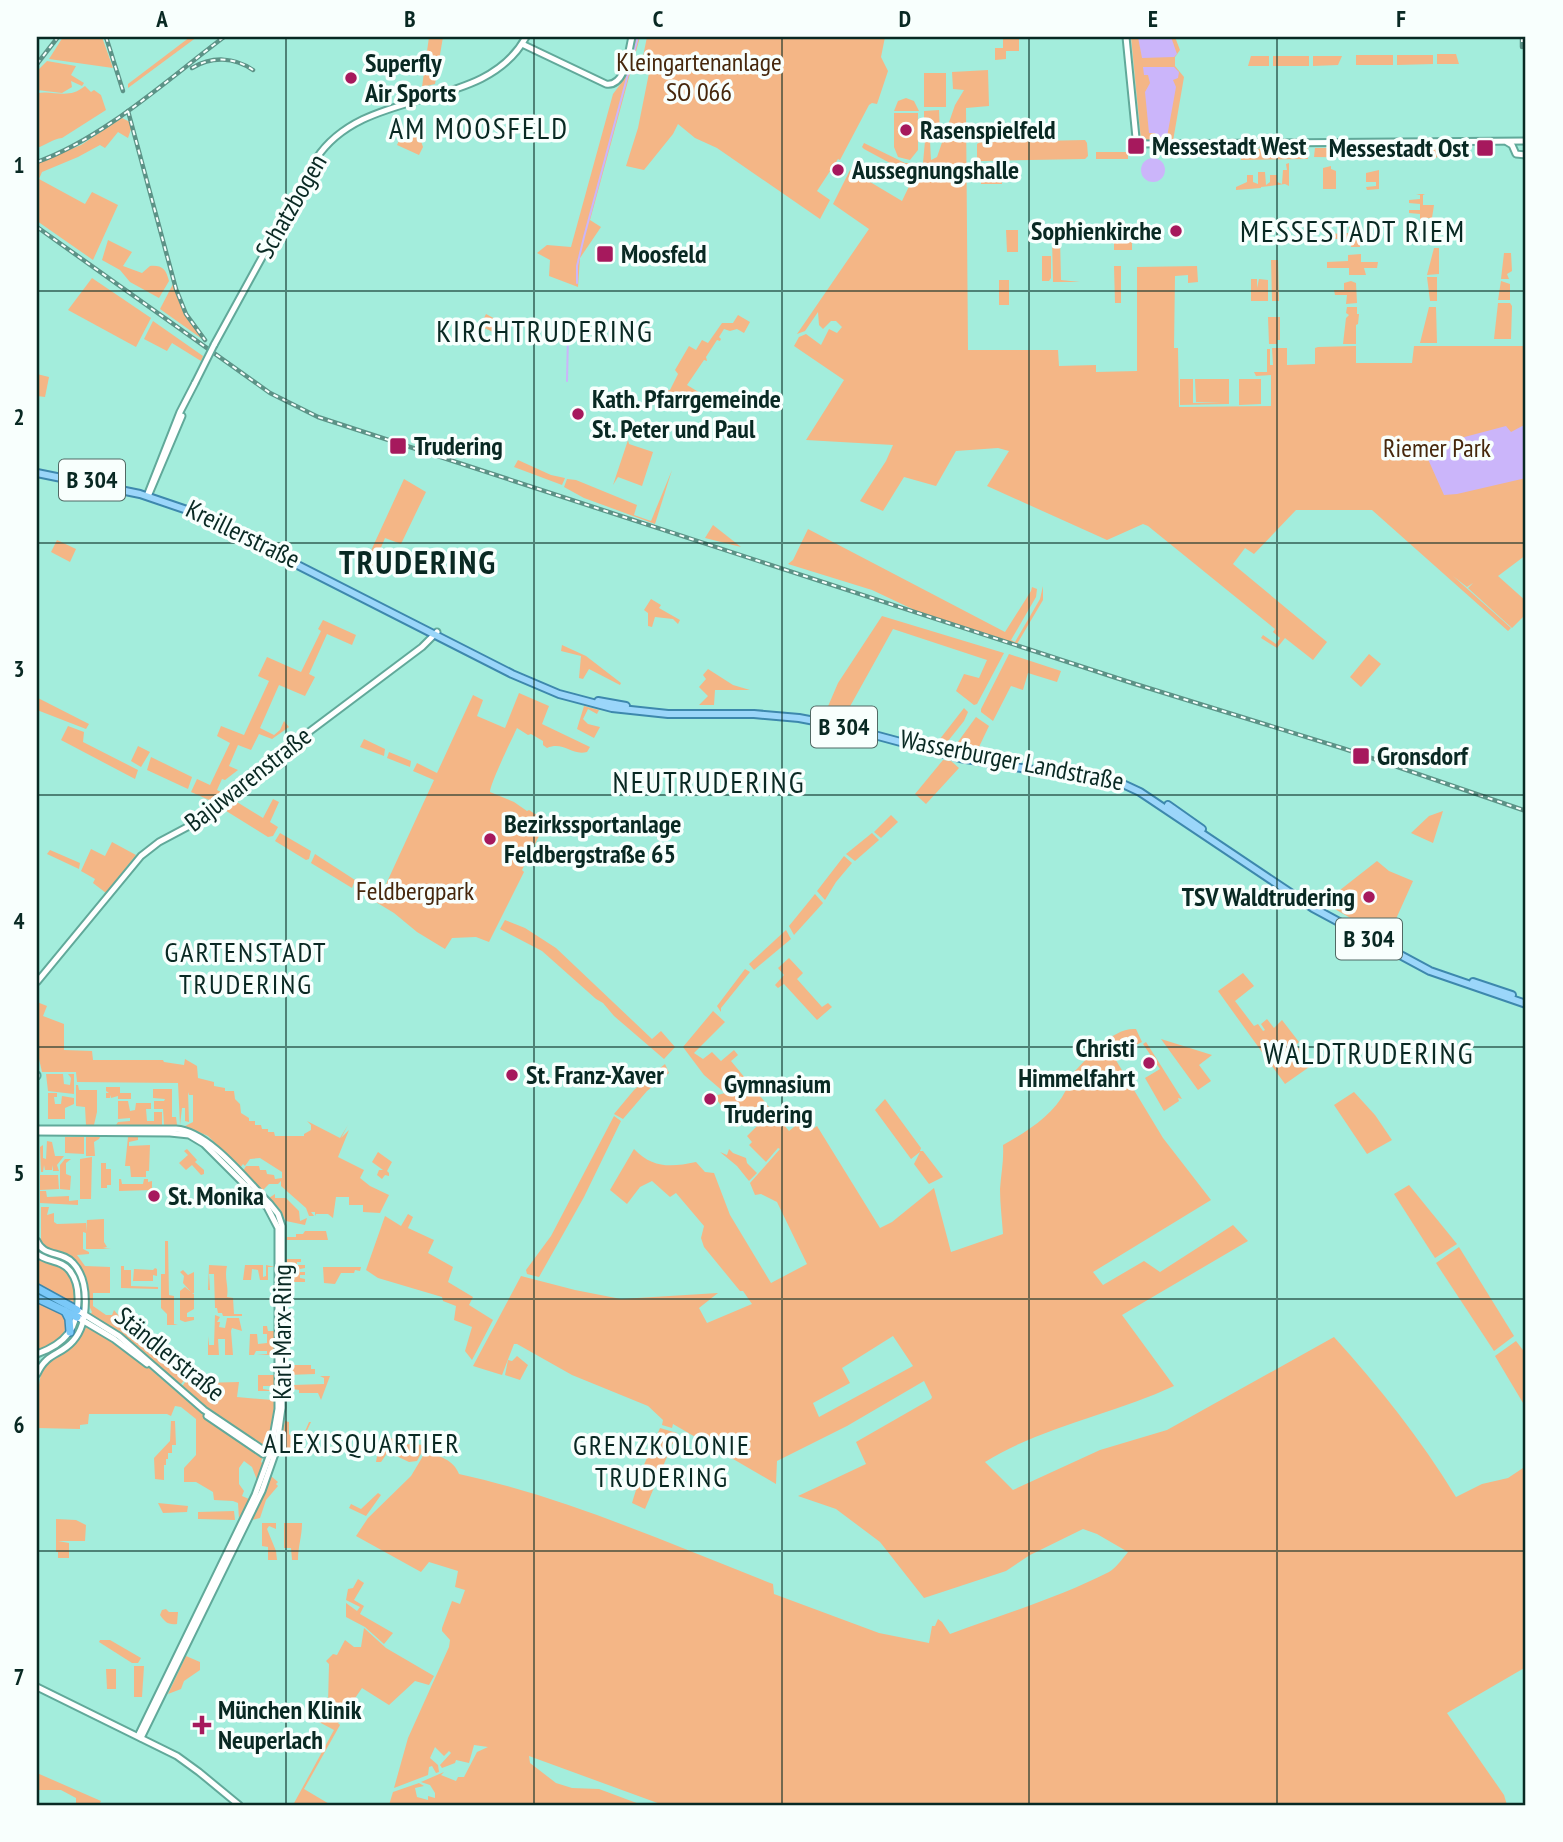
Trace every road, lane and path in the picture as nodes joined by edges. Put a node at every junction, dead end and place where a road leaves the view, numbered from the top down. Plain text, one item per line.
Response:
1 (526, 37) edge
2 (632, 37) edge
3 (1126, 37) edge
4 (522, 44) junction
5 (1518, 141) junction
6 (1526, 141) edge
7 (1504, 142) junction
8 (1513, 146) junction
9 (1526, 155) edge
10 (37, 472) edge
11 (148, 494) junction
12 (435, 634) junction
13 (37, 982) edge
14 (1526, 1001) edge
15 (37, 1130) edge
16 (37, 1241) edge
17 (37, 1254) edge
18 (37, 1288) edge
19 (37, 1298) edge
20 (64, 1311) junction
21 (80, 1315) junction
22 (70, 1332) junction
23 (37, 1354) edge
24 (37, 1374) edge
25 (272, 1457) junction
26 (37, 1687) edge
27 (139, 1737) junction
28 (239, 1805) edge

1 - 4 main road, Schatzbogen
2 - 4 main road
3 - 7 main road
4 - 11 main road, Schatzbogen, bridge
5 - 6 main road
5 - 7 main road
5 - 8 main road
7 - 8 main road
8 - 9 main road
10 - 11 main road, Kreillerstraße / B 304
11 - 12 main road, Kreillerstraße / B 304
12 - 13 main road, Bajuwarenstraße
12 - 14 main road, Wasserburger Landstraße / B 304
15 - 25 main road, Karl-Marx-Ring
16 - 21 main road
17 - 21 main road
18 - 21 highway, Ständlerstraße
19 - 20 highway, Ständlerstraße
20 - 21 highway, Ständlerstraße
20 - 22 highway
21 - 22 main road
21 - 24 main road
21 - 25 main road, Ständlerstraße
22 - 23 main road
25 - 27 main road, Karl-Marx-Ring
26 - 27 main road
27 - 28 main road

